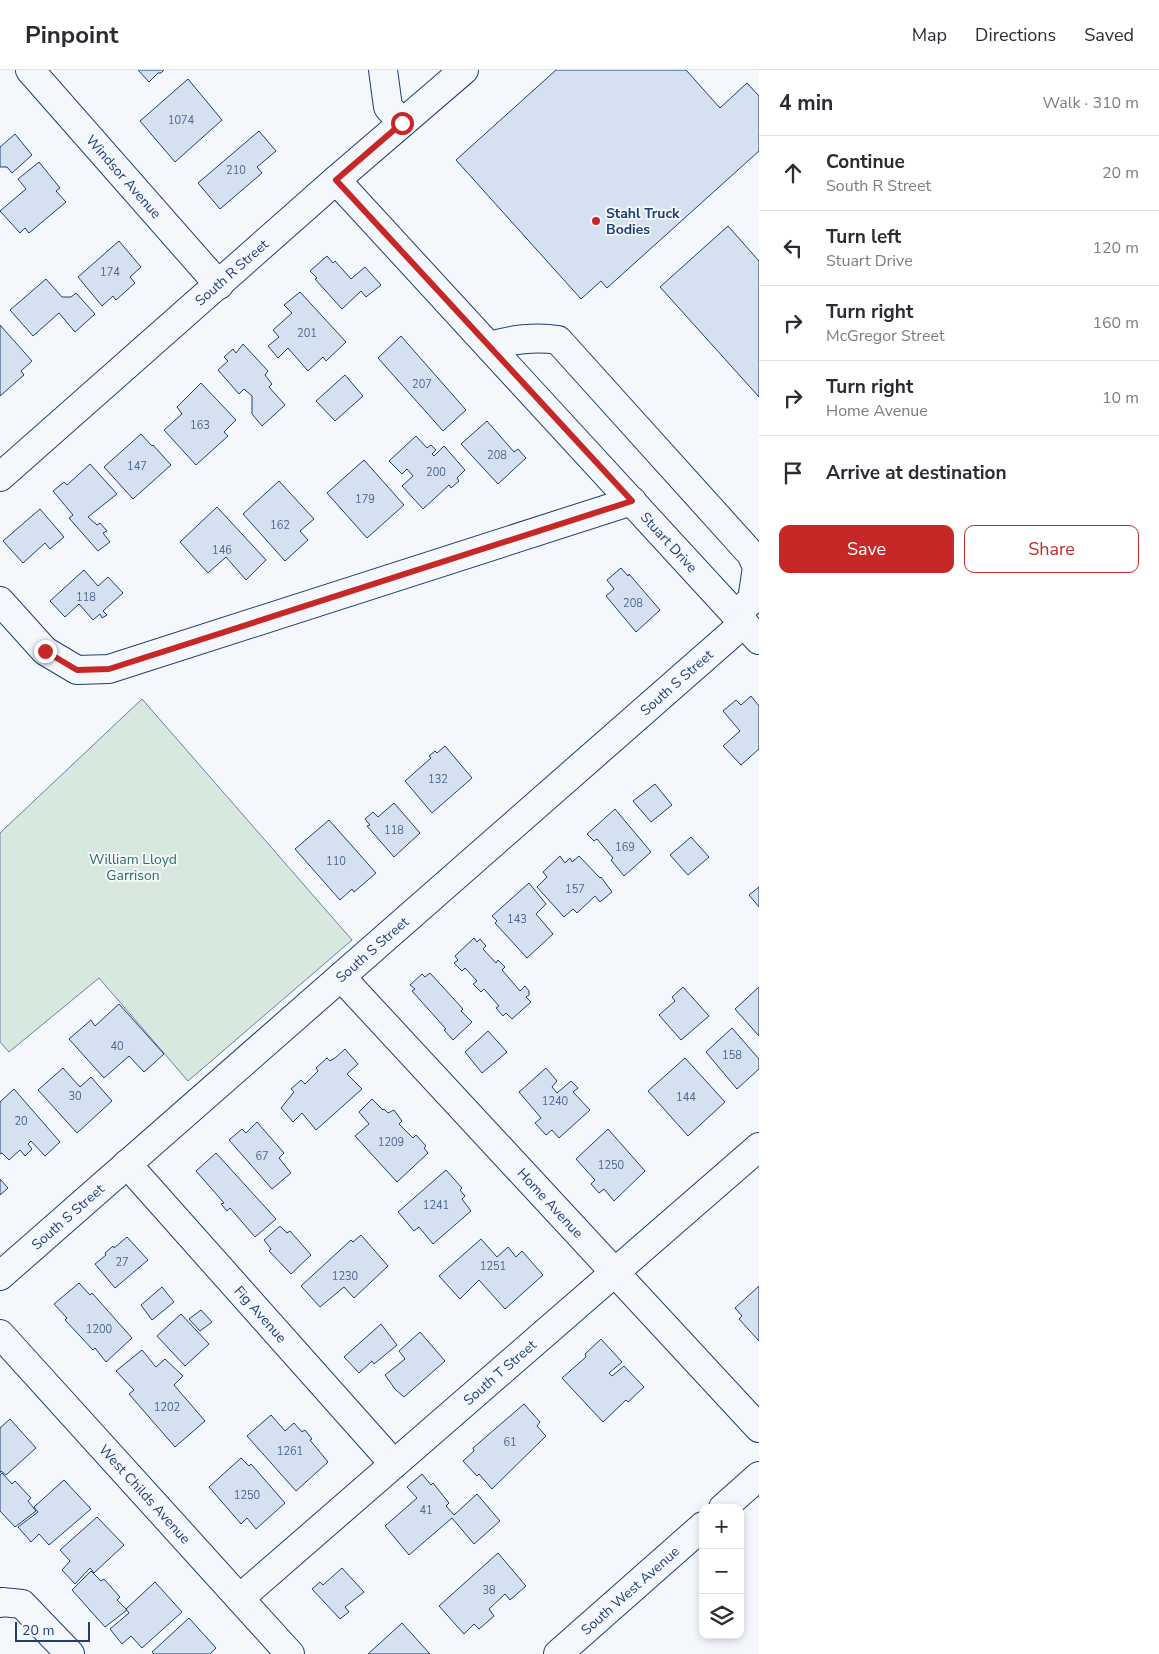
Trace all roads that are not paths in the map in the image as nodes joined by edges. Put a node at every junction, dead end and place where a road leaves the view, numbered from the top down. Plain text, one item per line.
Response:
1 (30, 70) edge
2 (383, 70) edge
3 (464, 70) edge
4 (402, 123) junction
5 (336, 180) junction
6 (219, 285) junction
7 (489, 346) junction
8 (0, 476) edge
9 (632, 501) junction
10 (0, 601) edge
11 (746, 626) edge
12 (341, 977) junction
13 (759, 1147) edge
14 (127, 1164) junction
15 (615, 1272) junction
16 (0, 1276) edge
17 (0, 1334) edge
18 (759, 1428) edge
19 (394, 1464) junction
20 (759, 1476) edge
21 (728, 1504) edge
22 (699, 1530) edge
23 (240, 1598) junction
24 (0, 1603) edge
25 (70, 1654) edge
26 (290, 1654) edge
27 (558, 1654) edge

1 - 6 street, Windsor Avenue
2 - 4 street
3 - 4 street, South R Street
4 - 5 street, South R Street
5 - 6 street, South R Street
5 - 7 street, Stuart Drive
6 - 8 street, South R Street
7 - 9 street, Stuart Drive
7 - 11 street, South S Street
9 - 10 street
9 - 11 street, Stuart Drive
11 - 12 street, South S Street
12 - 14 street, South S Street
12 - 15 street, Home Avenue
13 - 15 street, South T Street
14 - 16 street, South S Street
14 - 19 street, Fig Avenue
15 - 18 street, Home Avenue
15 - 19 street, South T Street
17 - 23 street, West Childs Avenue
19 - 23 street, South T Street
20 - 21 street
22 - 27 street, South West Avenue
23 - 26 street, West Childs Avenue
24 - 25 street

